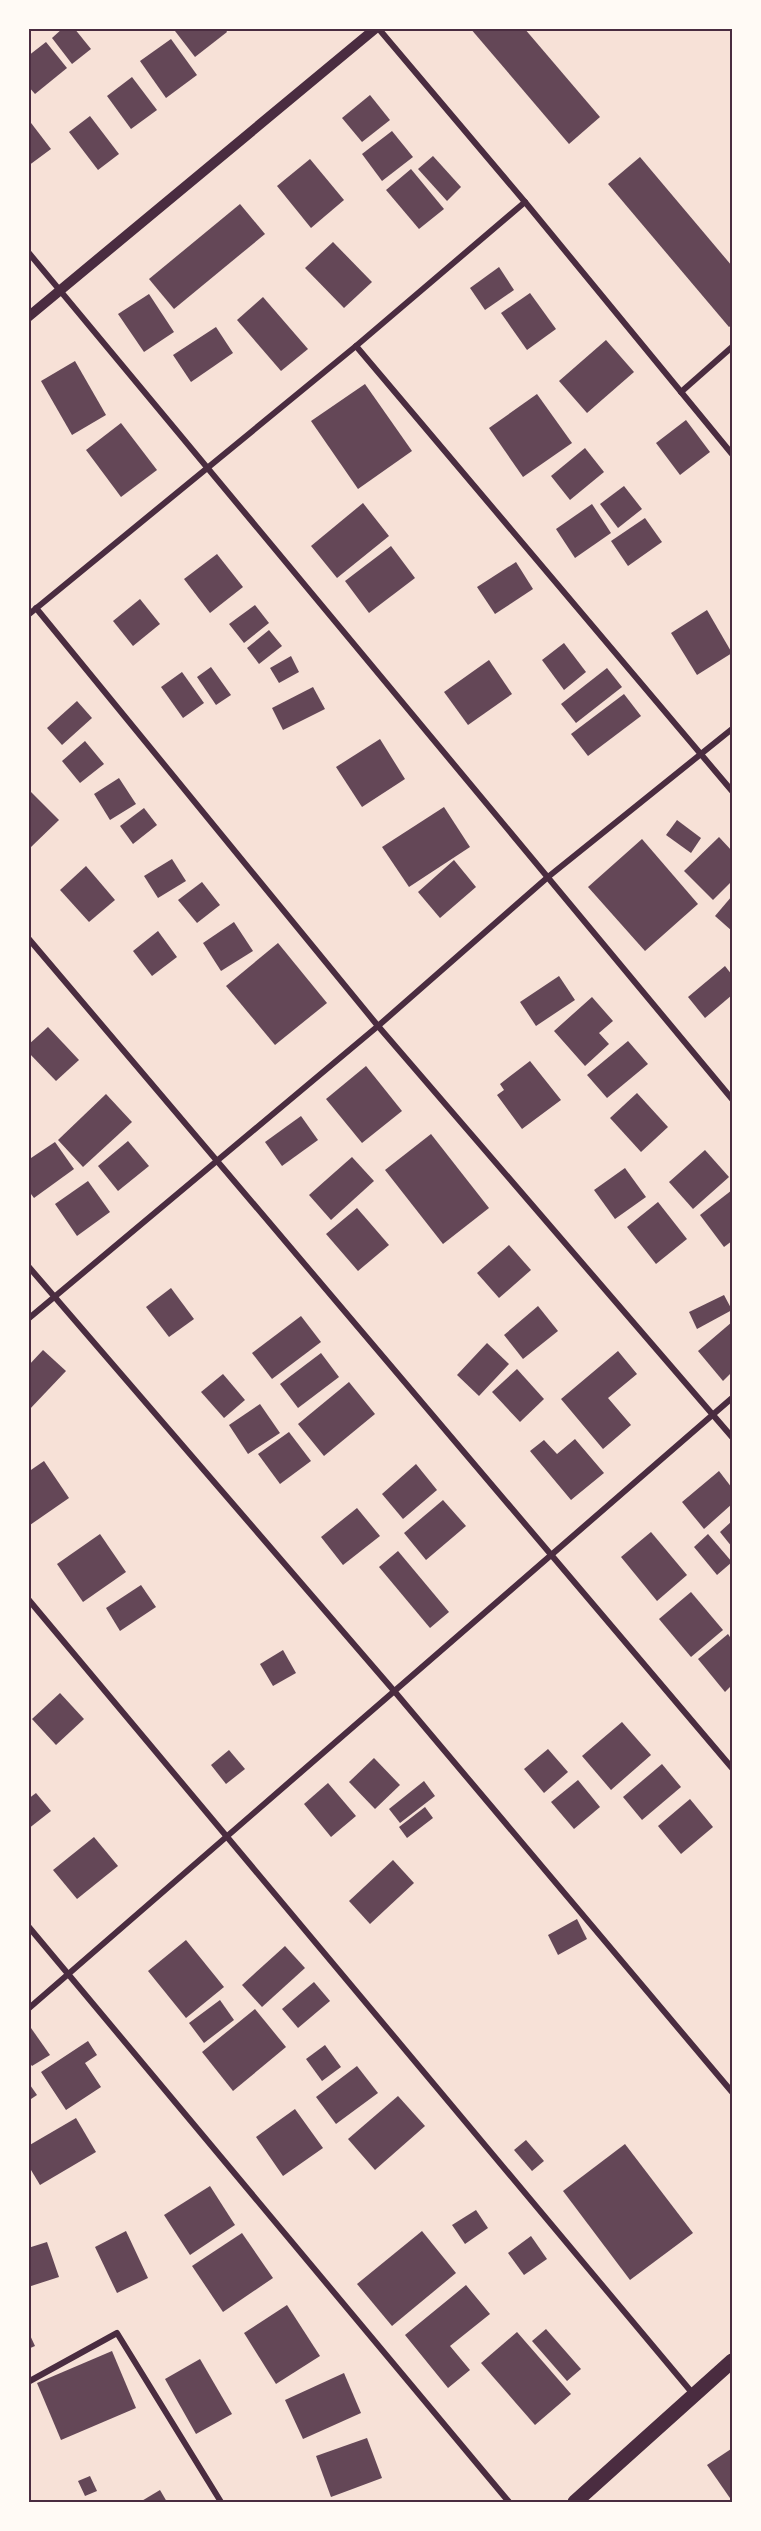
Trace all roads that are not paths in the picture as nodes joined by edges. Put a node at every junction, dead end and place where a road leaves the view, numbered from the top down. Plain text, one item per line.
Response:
1 (377, 28) edge
2 (525, 202) junction
3 (28, 252) edge
4 (60, 290) junction
5 (28, 317) edge
6 (356, 346) junction
7 (732, 347) edge
8 (681, 392) junction
9 (732, 454) edge
10 (208, 468) junction
11 (36, 608) junction
12 (28, 615) edge
13 (732, 729) edge
14 (701, 754) junction
15 (732, 791) edge
16 (548, 878) junction
17 (28, 938) edge
18 (378, 1026) junction
19 (732, 1099) edge
20 (217, 1161) junction
21 (28, 1266) edge
22 (55, 1297) junction
23 (28, 1319) edge
24 (732, 1398) edge
25 (713, 1415) junction
26 (732, 1437) edge
27 (552, 1555) junction
28 (28, 1599) edge
29 (395, 1692) junction
30 (732, 1768) edge
31 (228, 1837) junction
32 (28, 1926) edge
33 (69, 1974) junction
34 (28, 2009) edge
35 (732, 2092) edge
36 (732, 2361) edge
37 (28, 2382) edge
38 (694, 2395) junction
39 (220, 2502) edge
40 (509, 2502) edge
41 (575, 2502) edge

1 - 2 street
1 - 4 street
2 - 6 street
2 - 8 street
3 - 4 street
4 - 5 street
4 - 10 street
6 - 10 street
6 - 14 street
7 - 8 street
8 - 9 street
10 - 11 street
10 - 16 street
11 - 12 street
11 - 18 street
13 - 14 street
14 - 15 street
14 - 16 street
16 - 18 street
16 - 19 street
17 - 20 street
18 - 20 street
18 - 25 street
20 - 22 street
20 - 27 street
21 - 22 street
22 - 23 street
22 - 29 street
24 - 25 street
25 - 26 street
25 - 27 street
27 - 29 street
27 - 30 street
28 - 31 street
29 - 31 street
29 - 35 street
31 - 33 street
31 - 38 street
32 - 33 street
33 - 34 street
33 - 40 street
36 - 38 main road
37 - 39 street
38 - 41 main road

